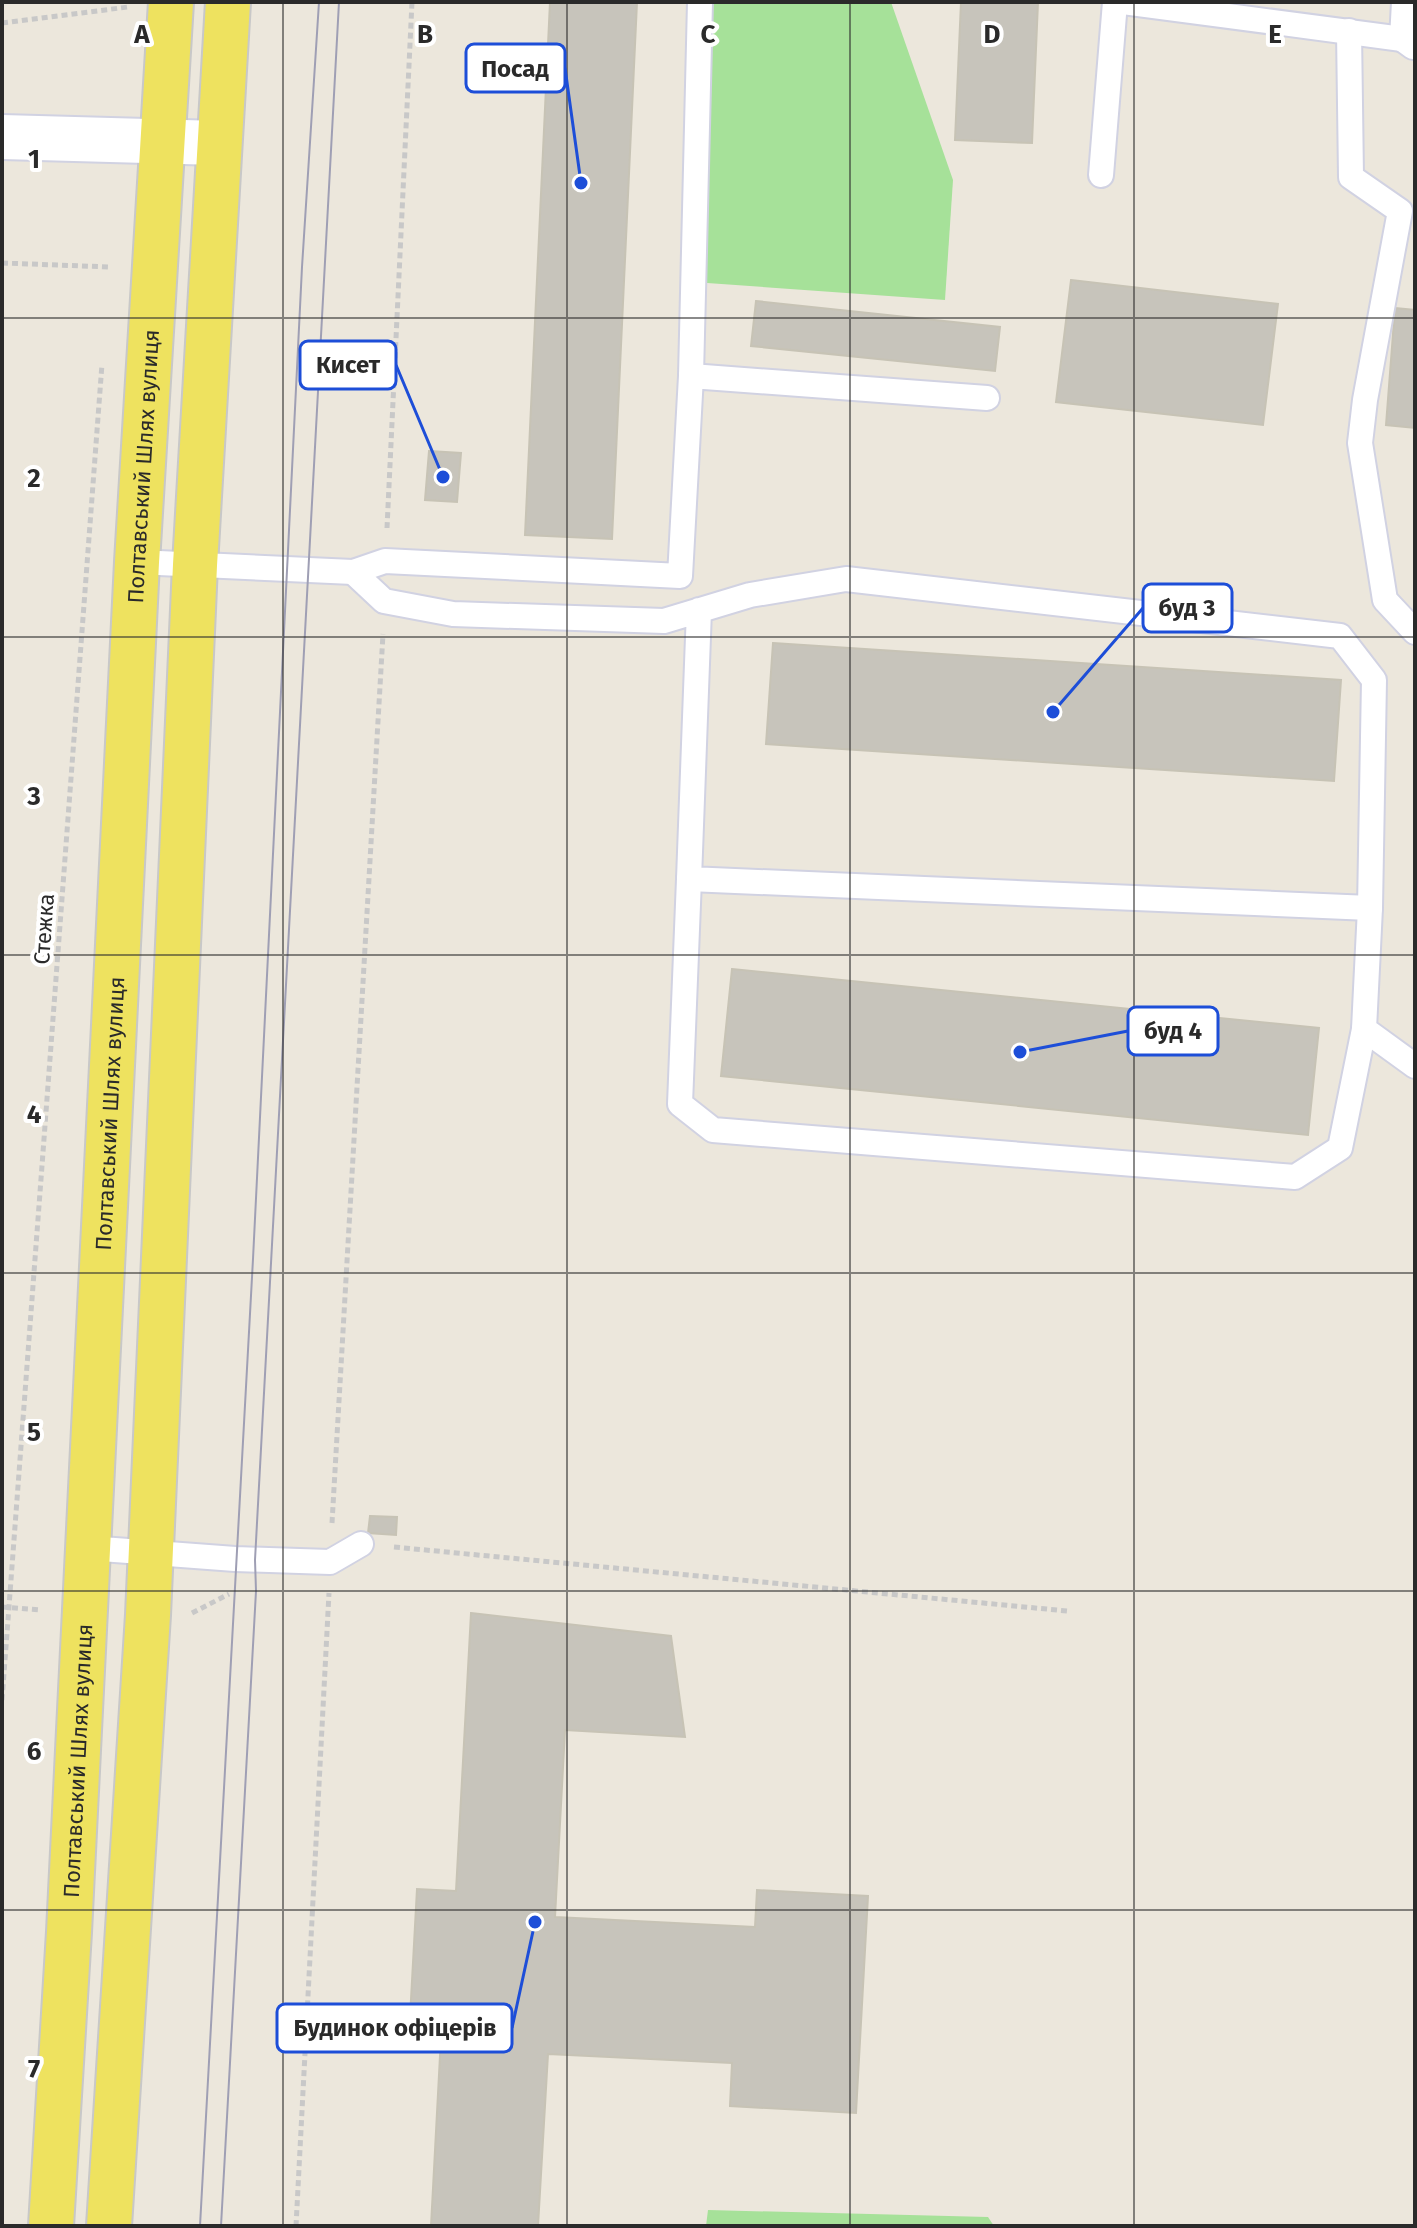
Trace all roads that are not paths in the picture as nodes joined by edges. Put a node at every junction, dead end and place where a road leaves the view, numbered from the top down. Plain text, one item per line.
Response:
1 (228, 2) edge
2 (700, 2) edge
3 (1115, 2) edge
4 (1123, 2) edge
5 (1404, 2) edge
6 (152, 4) edge
7 (1349, 31) junction
8 (1409, 44) edge
9 (2, 137) edge
10 (162, 140) junction
11 (219, 143) junction
12 (1101, 175) dead end
13 (691, 376) junction
14 (987, 398) dead end
15 (137, 562) junction
16 (195, 565) junction
17 (353, 572) junction
18 (699, 610) junction
19 (1415, 632) edge
20 (689, 879) junction
21 (1370, 908) junction
22 (1364, 1029) junction
23 (1415, 1066) edge
24 (361, 1544) road end
25 (88, 1548) junction
26 (151, 1553) junction
27 (51, 2226) edge
28 (109, 2226) edge

1 - 11 main road
2 - 13 lane
3 - 12 lane
4 - 7 lane
5 - 8 lane
6 - 10 main road, Полтавський Шлях вулиця
7 - 8 lane
7 - 19 lane
9 - 10 street
10 - 11 street
10 - 15 main road, Полтавський Шлях вулиця
11 - 16 main road
13 - 14 lane
13 - 17 lane
15 - 16 lane
15 - 25 main road, Полтавський Шлях вулиця
16 - 17 lane
16 - 26 main road
17 - 18 lane
18 - 20 lane
18 - 21 lane
20 - 21 lane
20 - 22 lane
21 - 22 lane
22 - 23 lane
24 - 26 lane
25 - 26 lane
25 - 27 main road, Полтавський Шлях вулиця
26 - 28 main road

